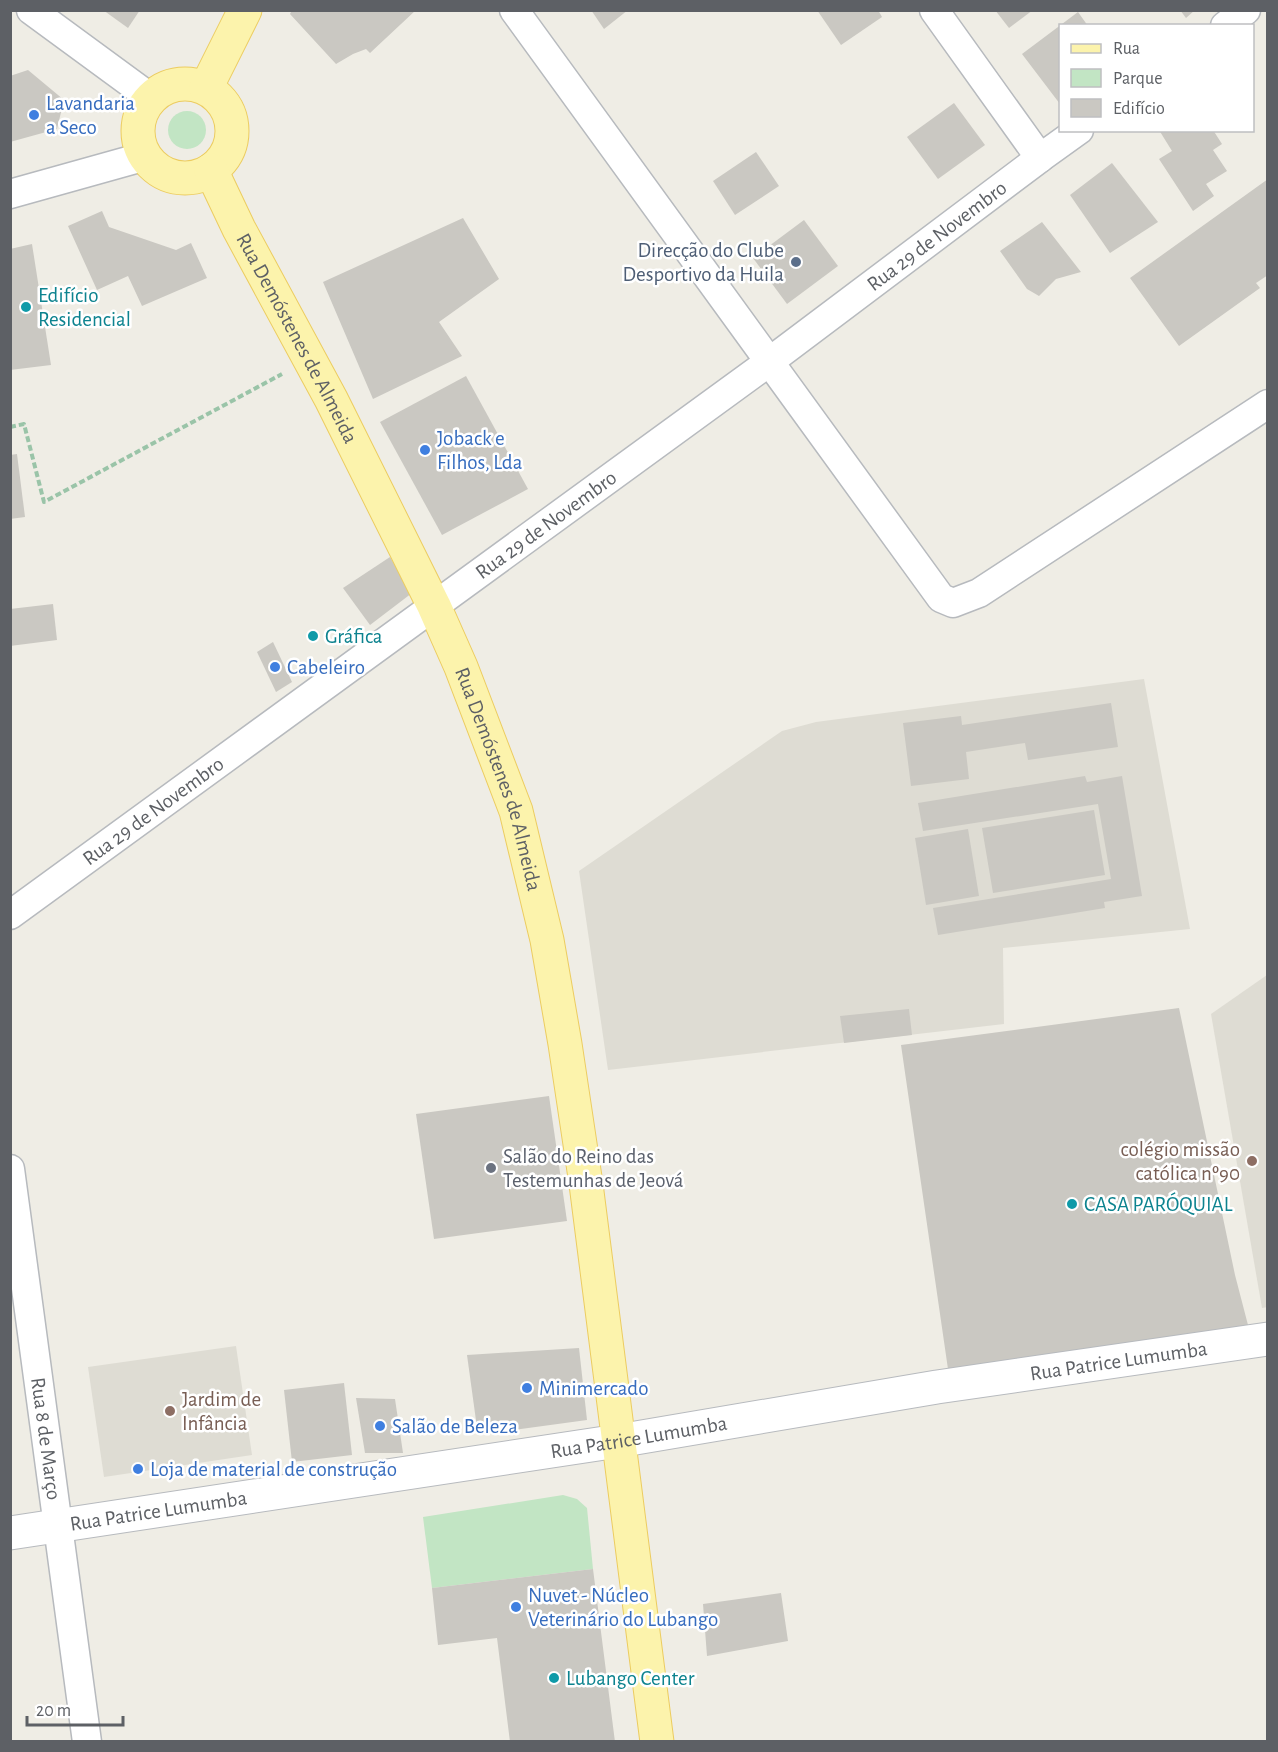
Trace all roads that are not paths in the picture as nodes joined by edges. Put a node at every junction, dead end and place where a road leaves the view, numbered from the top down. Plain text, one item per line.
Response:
1 (31, 10) edge
2 (245, 10) edge
3 (514, 10) edge
4 (934, 10) edge
5 (1246, 10) edge
6 (1228, 24) edge
7 (206, 88) junction
8 (151, 98) junction
9 (1076, 132) edge
10 (146, 156) junction
11 (1040, 158) junction
12 (211, 170) junction
13 (10, 194) edge
14 (769, 362) junction
15 (1268, 404) edge
16 (434, 606) junction
17 (10, 915) edge
18 (10, 1169) edge
19 (1268, 1339) edge
20 (618, 1441) junction
21 (58, 1525) junction
22 (10, 1533) edge
23 (87, 1742) edge
24 (657, 1742) edge

1 - 8 street
2 - 7 main road
3 - 14 street
4 - 11 street
5 - 6 street
7 - 8 main road
7 - 12 main road
8 - 10 main road
9 - 11 street, Rua 29 de Novembro
10 - 12 main road
10 - 13 street
11 - 14 street, Rua 29 de Novembro
12 - 16 main road, Rua Demóstenes de Almeida
14 - 15 street
14 - 16 street, Rua 29 de Novembro
16 - 17 street, Rua 29 de Novembro
16 - 20 main road, Rua Demóstenes de Almeida
18 - 21 street, Rua 8 de Março
19 - 20 street, Rua Patrice Lumumba
20 - 21 street, Rua Patrice Lumumba
20 - 24 main road, Rua Demóstenes de Almeida
21 - 22 street, Rua Patrice Lumumba
21 - 23 street, Rua 8 de Março

